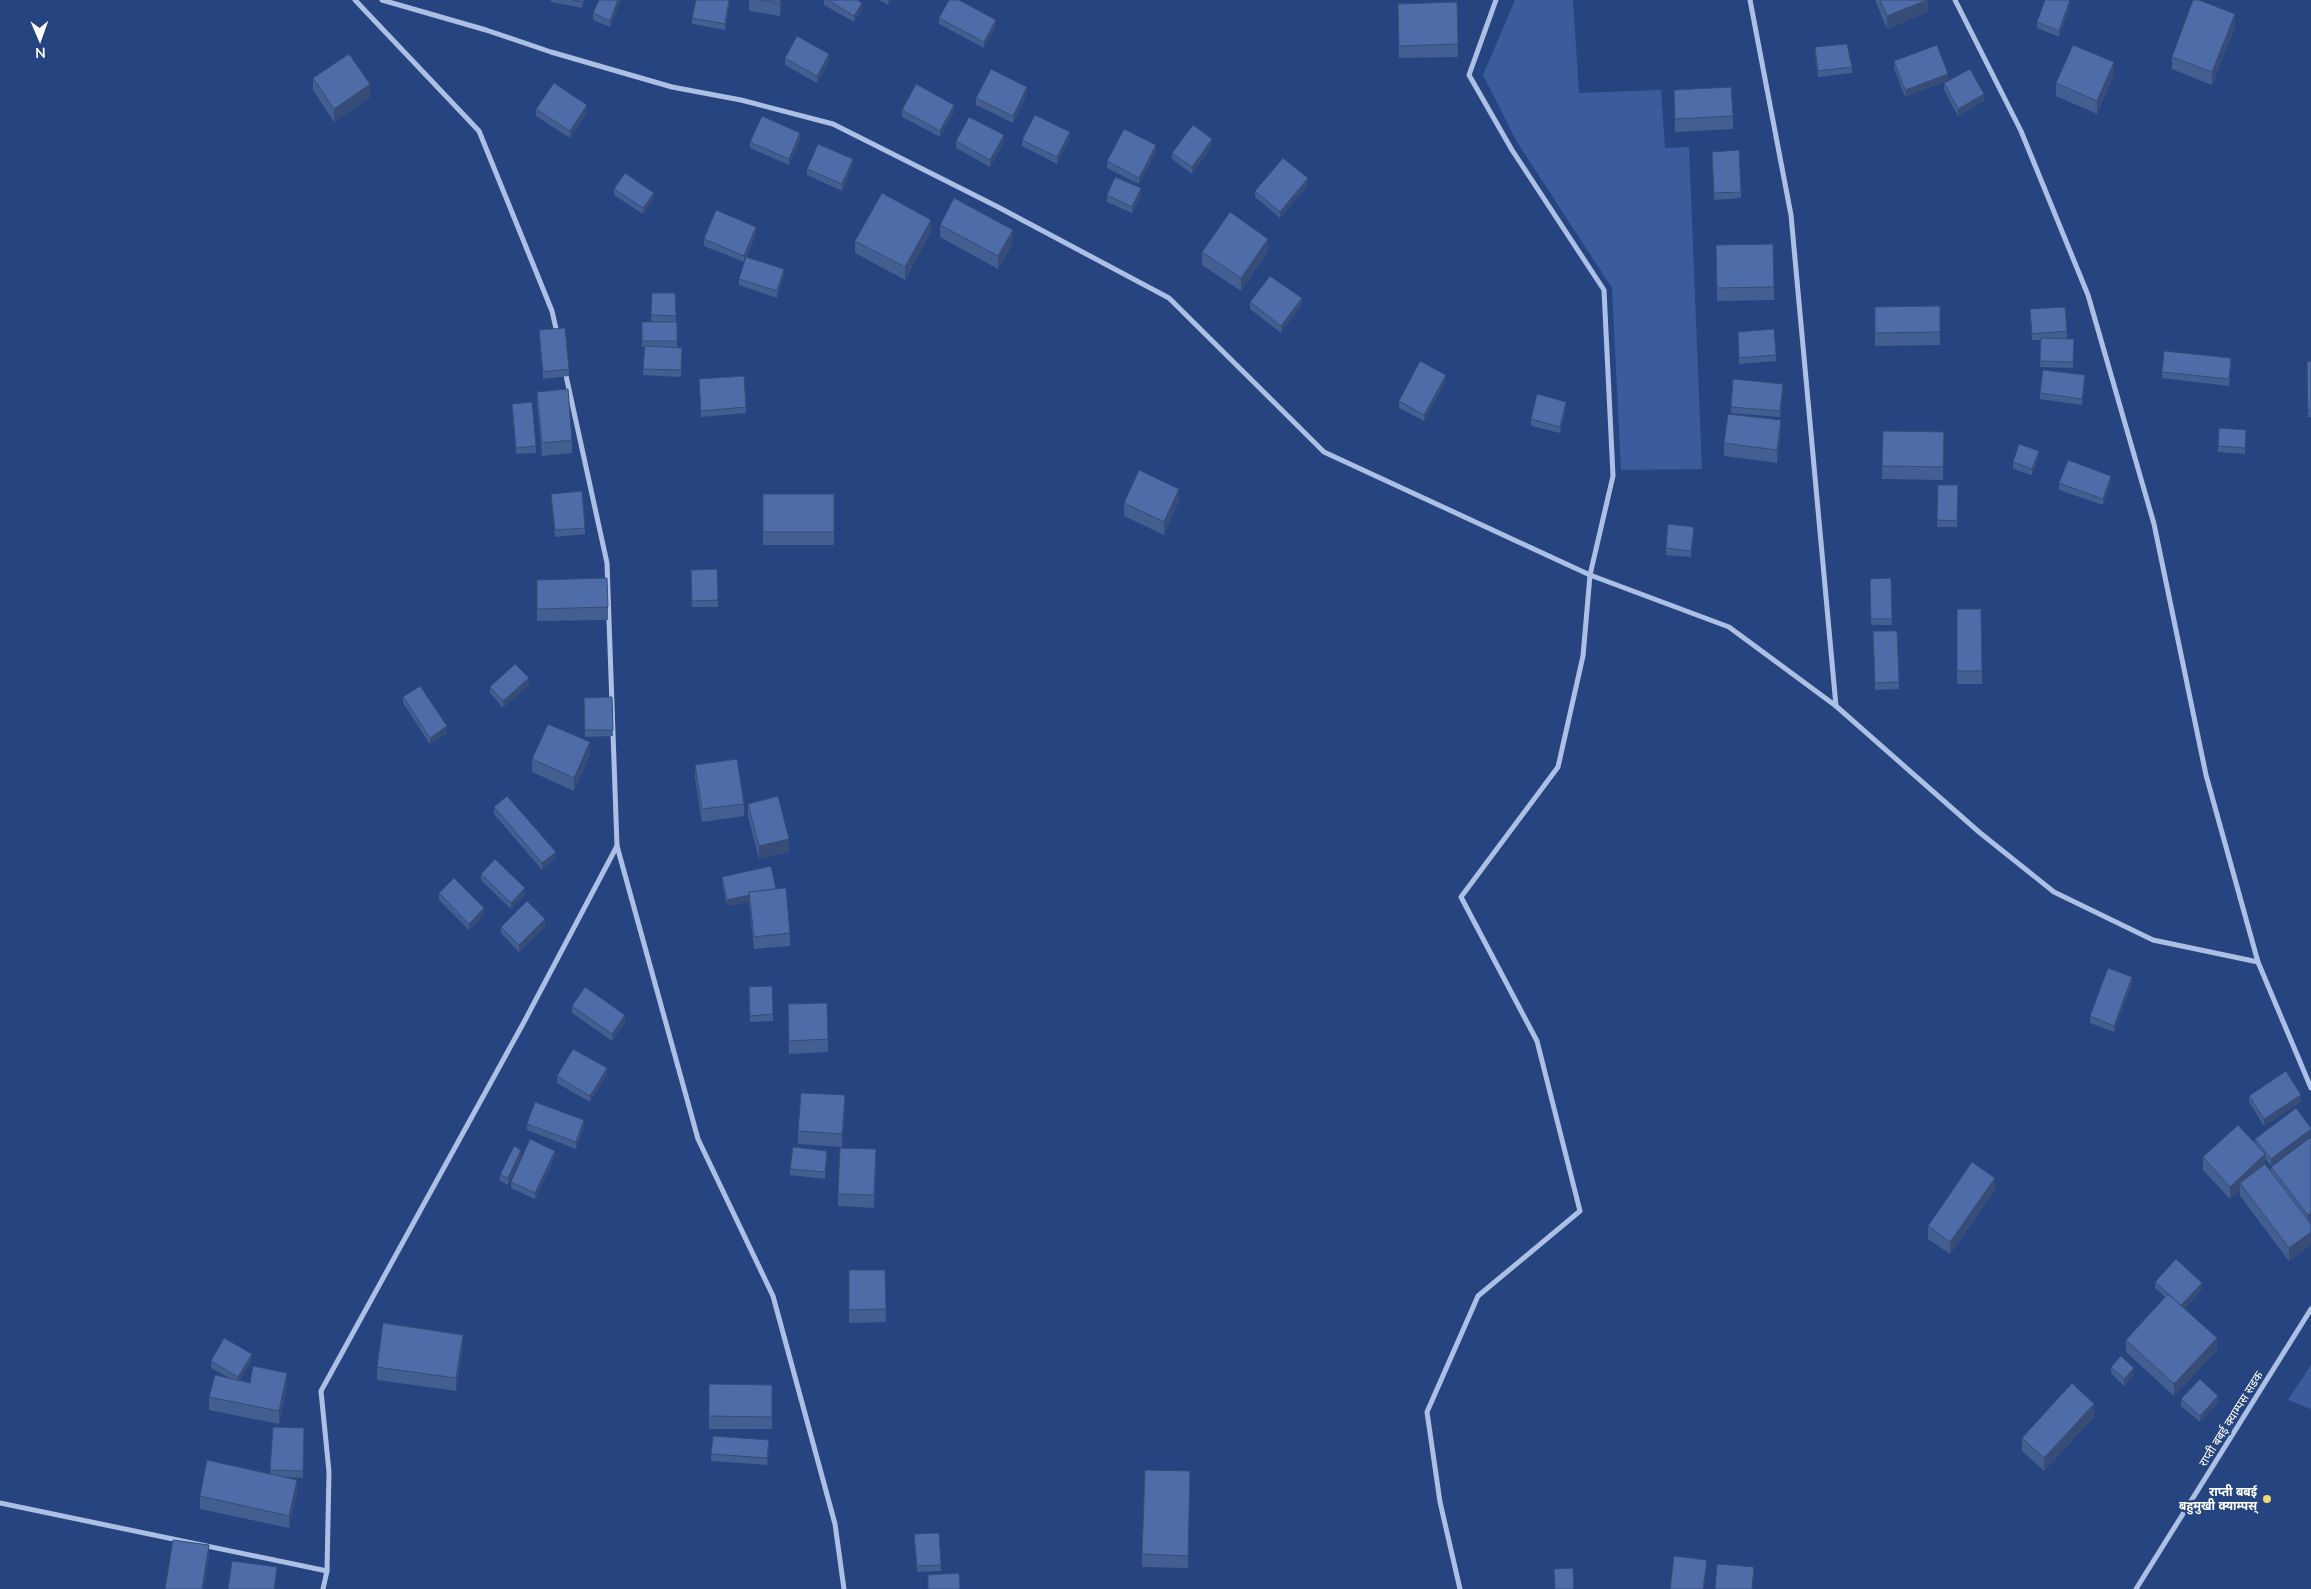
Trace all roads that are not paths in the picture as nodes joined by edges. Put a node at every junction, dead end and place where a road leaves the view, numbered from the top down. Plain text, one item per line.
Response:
1 (355, 0) edge
2 (382, 0) edge
3 (1496, 0) edge
4 (1750, 0) edge
5 (1955, 0) edge
6 (558, 340) edge
7 (562, 360) edge
8 (1590, 575) junction
9 (1836, 706) junction
10 (617, 846) junction
11 (2258, 962) junction
12 (2311, 1088) edge
13 (2311, 1310) edge
14 (0, 1503) edge
15 (327, 1571) junction
16 (323, 1589) edge
17 (844, 1589) edge
18 (1460, 1589) edge
19 (2136, 1589) edge

1 - 6 street
2 - 8 street
3 - 8 street
4 - 9 street
5 - 11 street
7 - 10 street
8 - 9 street
8 - 18 street
9 - 11 street
10 - 15 street
10 - 17 street
11 - 12 street
13 - 19 street, राप्ती बबई क्याम्पस सडक
14 - 15 street
15 - 16 street

